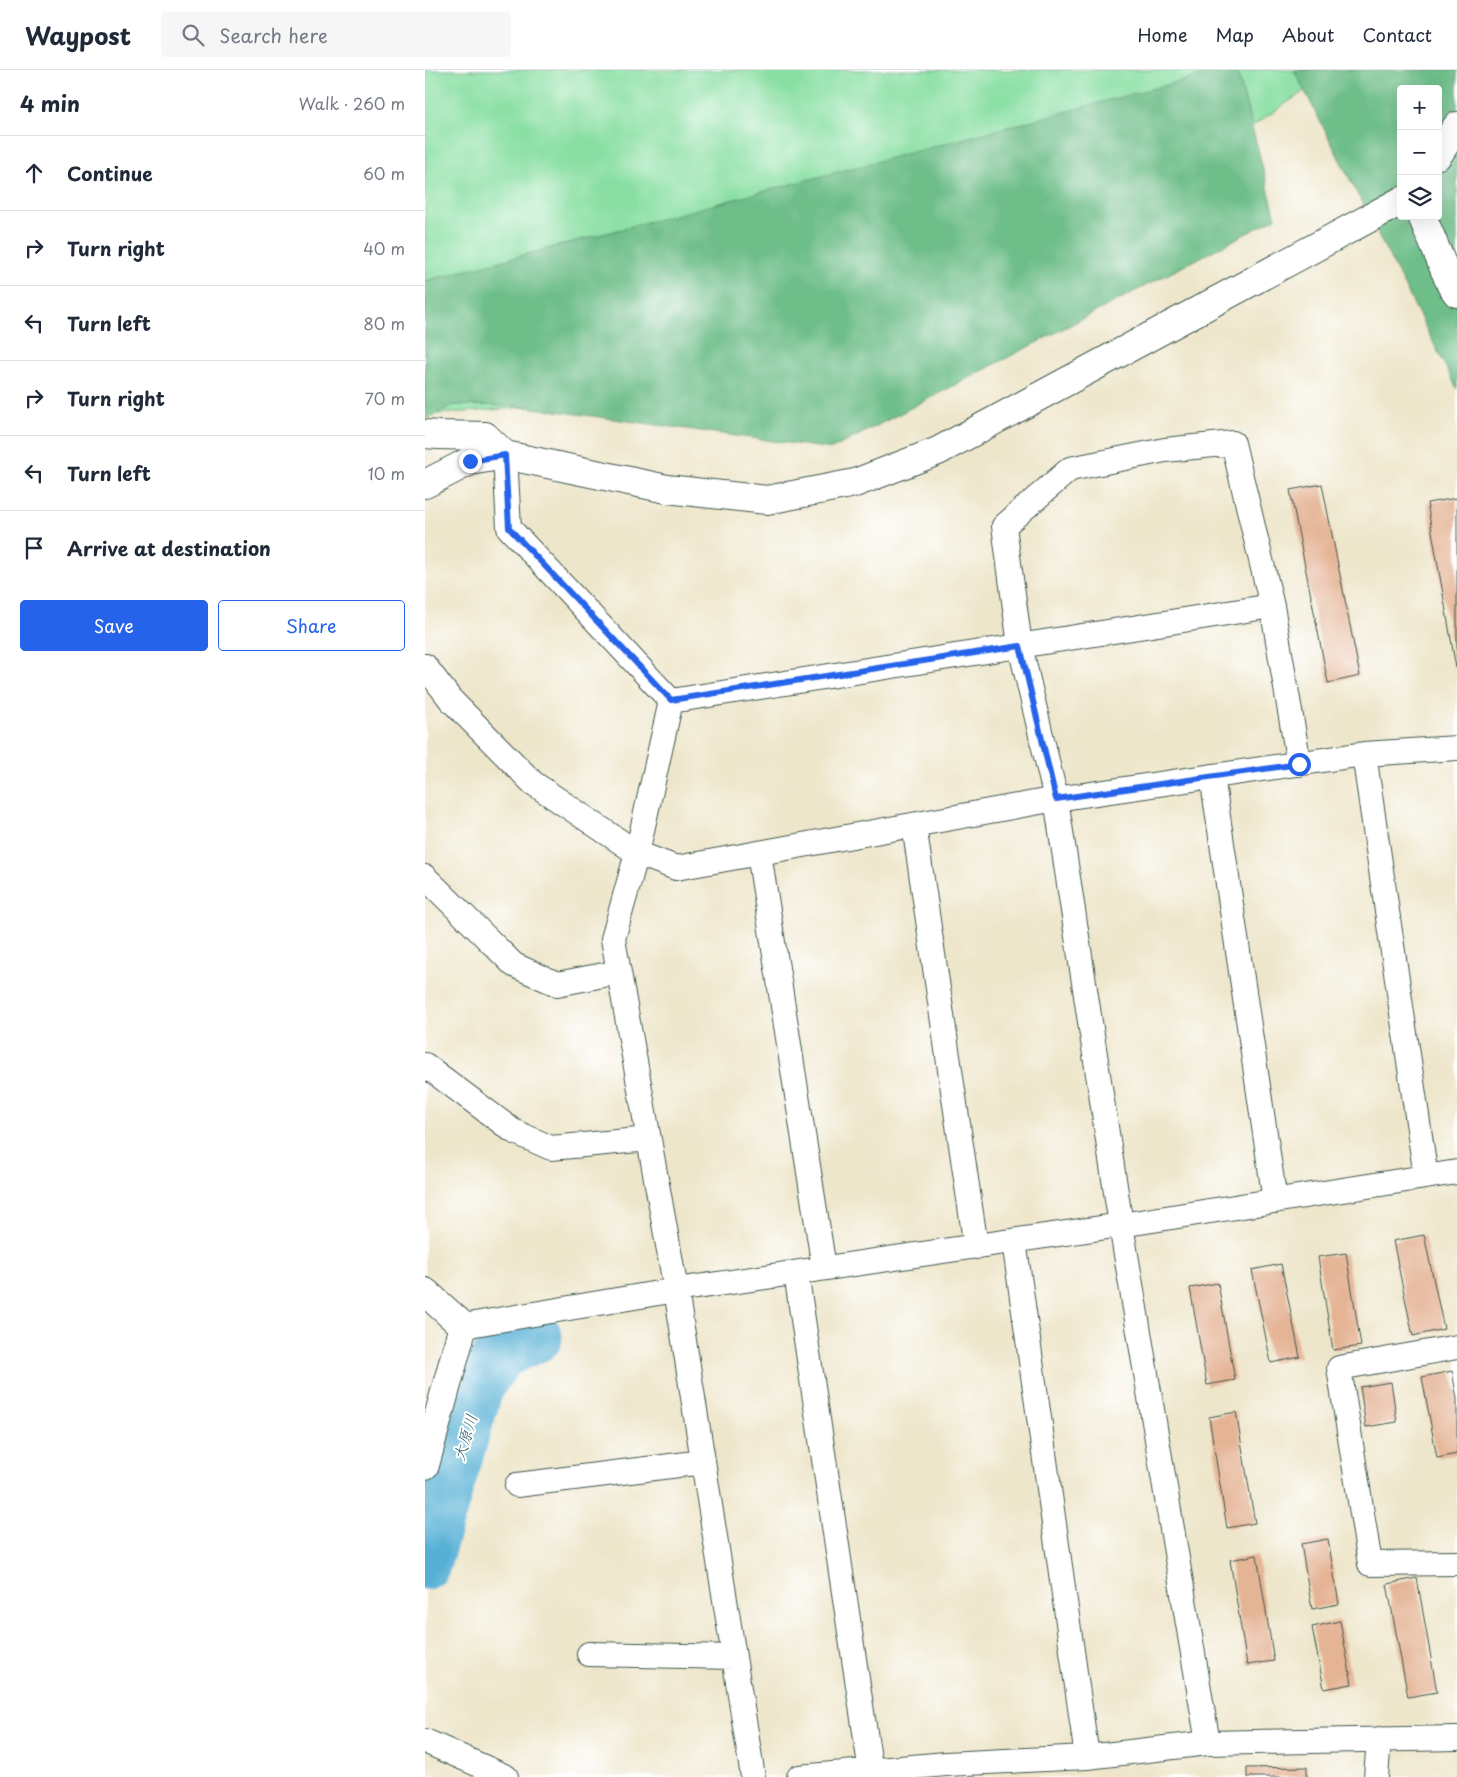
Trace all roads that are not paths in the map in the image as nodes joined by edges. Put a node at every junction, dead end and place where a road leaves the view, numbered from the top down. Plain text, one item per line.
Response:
1 (1457, 126) edge
2 (1442, 149) edge
3 (1397, 203) edge
4 (1424, 220) edge
5 (1457, 293) edge
6 (425, 434) edge
7 (505, 455) junction
8 (425, 484) edge
9 (1272, 606) junction
10 (1020, 646) junction
11 (425, 666) edge
12 (671, 700) junction
13 (1457, 748) edge
14 (1363, 754) junction
15 (1299, 764) junction
16 (1212, 776) junction
17 (1056, 799) junction
18 (914, 825) junction
19 (637, 853) junction
20 (759, 853) junction
21 (425, 877) edge
22 (619, 972) junction
23 (425, 1065) edge
24 (649, 1139) junction
25 (1457, 1172) edge
26 (1426, 1177) junction
27 (1275, 1201) junction
28 (1121, 1225) junction
29 (1014, 1241) junction
30 (976, 1247) junction
31 (824, 1268) junction
32 (796, 1273) junction
33 (676, 1290) junction
34 (425, 1292) edge
35 (463, 1326) junction
36 (1457, 1347) edge
37 (703, 1462) junction
38 (425, 1465) edge
39 (517, 1485) dead end
40 (1457, 1563) edge
41 (589, 1654) dead end
42 (734, 1657) junction
43 (1457, 1738) edge
44 (1379, 1739) junction
45 (425, 1741) edge
46 (1208, 1743) junction
47 (1087, 1757) junction
48 (946, 1771) edge
49 (871, 1772) junction
50 (506, 1777) edge
51 (753, 1777) edge
52 (799, 1777) edge
53 (1376, 1777) edge

1 - 2 street
3 - 7 street
4 - 5 street
6 - 7 street
7 - 8 street
7 - 12 street
9 - 10 street
9 - 10 street
9 - 15 street
10 - 12 street
10 - 17 street
11 - 19 street
12 - 19 street
13 - 14 street
14 - 15 street
14 - 26 street
15 - 16 street
16 - 17 street
16 - 27 street
17 - 18 street
17 - 28 street
18 - 20 street
18 - 30 street
19 - 20 street
19 - 22 street
20 - 31 street
21 - 22 street
22 - 24 street
23 - 24 street
24 - 33 street
25 - 26 street
26 - 27 street
27 - 28 street
28 - 29 street
28 - 46 street
29 - 30 street
29 - 47 street
30 - 31 street
31 - 32 street
32 - 33 street
32 - 49 street
33 - 35 street
33 - 37 street
34 - 35 street
35 - 38 street
36 - 40 street
37 - 39 street
37 - 42 street
41 - 42 street
42 - 51 street
43 - 44 street
44 - 46 street
44 - 53 street
45 - 50 street
46 - 47 street
47 - 48 street
48 - 49 street
49 - 52 street

